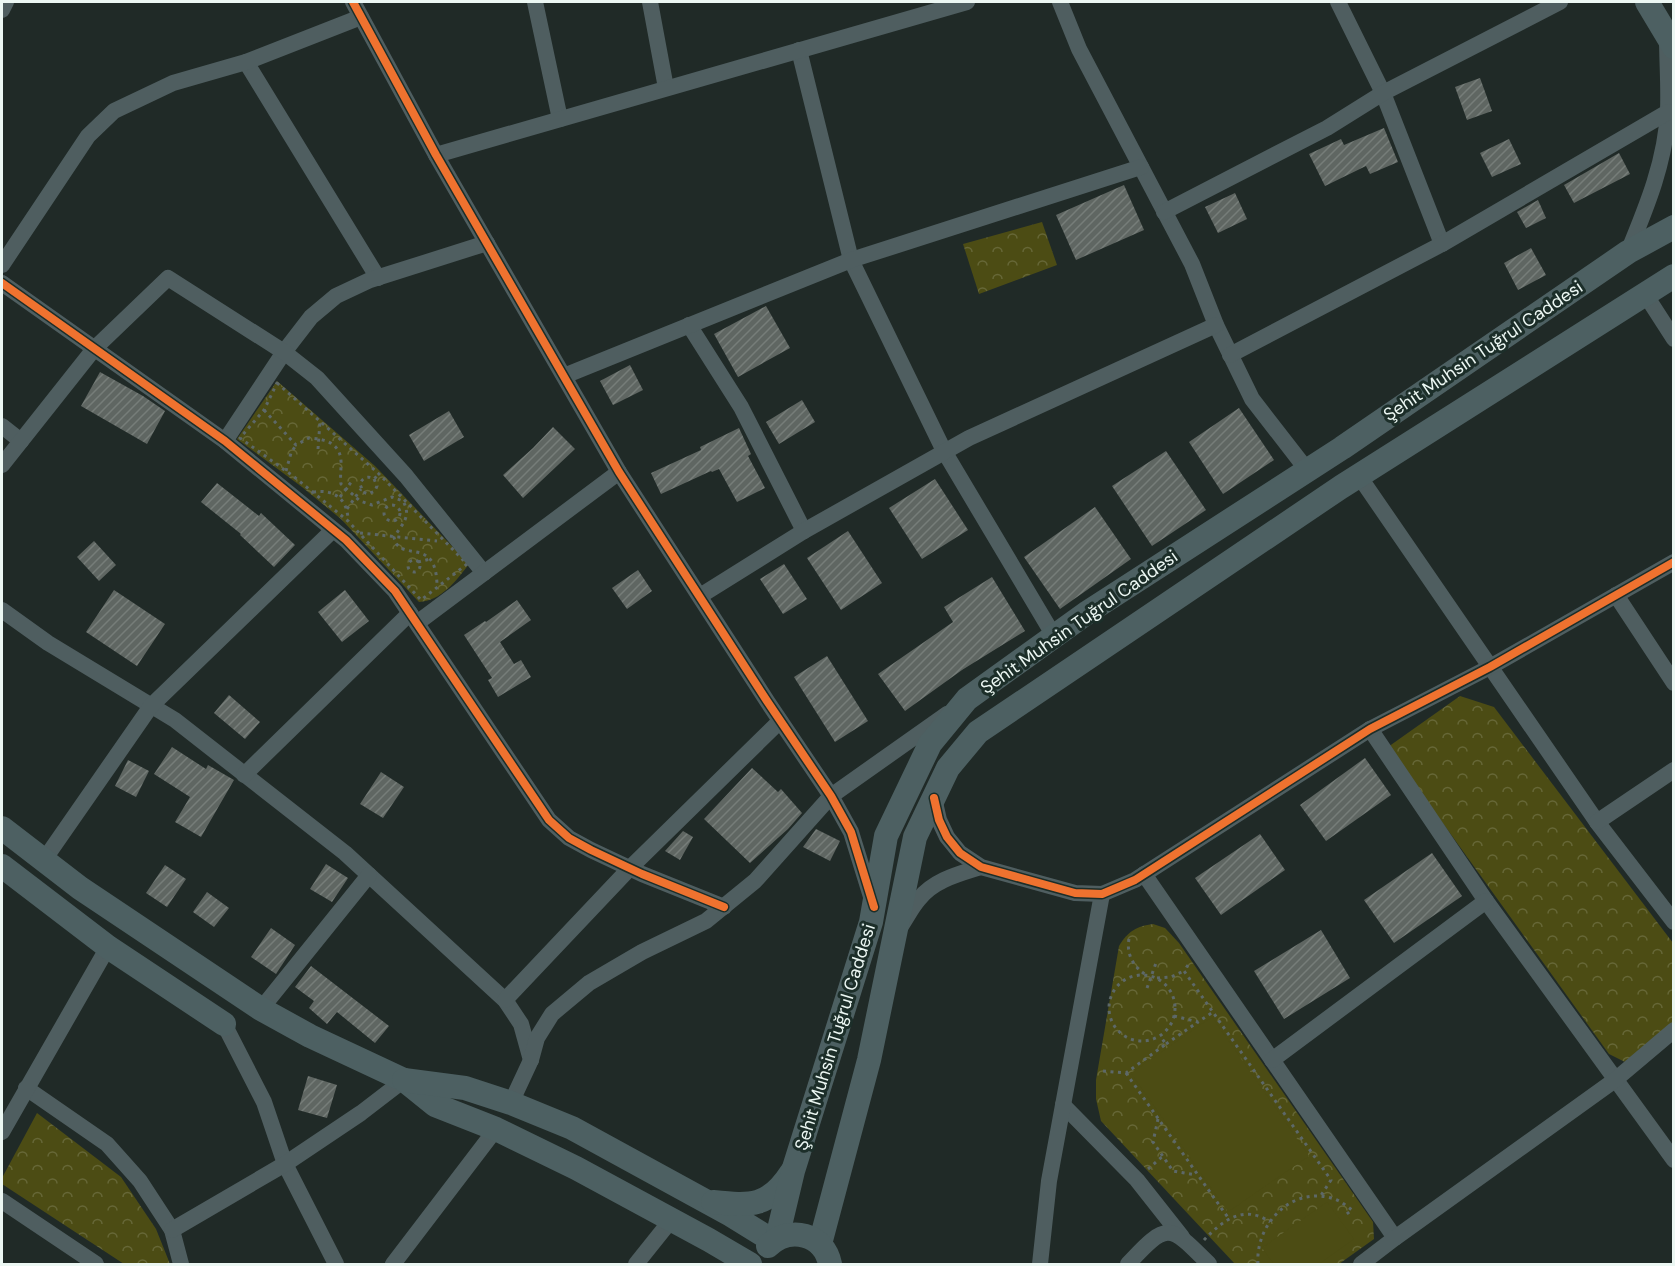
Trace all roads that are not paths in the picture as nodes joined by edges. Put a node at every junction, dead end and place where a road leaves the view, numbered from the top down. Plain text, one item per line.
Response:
1 (6, 2) edge
2 (353, 2) edge
3 (535, 2) edge
4 (650, 2) edge
5 (967, 2) edge
6 (1060, 2) edge
7 (1338, 2) edge
8 (1560, 2) edge
9 (1647, 2) edge
10 (2, 10) edge
11 (361, 17) junction
12 (1670, 41) edge
13 (799, 50) junction
14 (246, 62) junction
15 (666, 88) junction
16 (1383, 93) junction
17 (1668, 112) junction
18 (560, 118) junction
19 (436, 154) junction
20 (1141, 167) junction
21 (1164, 212) junction
22 (1674, 226) edge
23 (487, 243) junction
24 (1442, 244) junction
25 (1628, 252) junction
26 (851, 260) junction
27 (2, 265) edge
28 (1674, 276) edge
29 (378, 278) junction
30 (2, 283) edge
31 (1646, 294) junction
32 (690, 325) junction
33 (1216, 325) junction
34 (1674, 339) edge
35 (94, 349) junction
36 (284, 352) junction
37 (1230, 355) junction
38 (564, 375) junction
39 (2, 426) edge
40 (232, 440) junction
41 (21, 441) junction
42 (944, 451) junction
43 (2, 465) edge
44 (1307, 470) junction
45 (620, 472) junction
46 (1359, 476) junction
47 (333, 530) junction
48 (804, 531) junction
49 (1674, 562) edge
50 (484, 573) junction
51 (1616, 595) junction
52 (700, 596) junction
53 (2, 610) edge
54 (414, 618) junction
55 (1054, 636) junction
56 (1490, 667) junction
57 (1674, 683) edge
58 (967, 699) junction
59 (151, 706) junction
60 (780, 721) junction
61 (1370, 729) junction
62 (1674, 770) edge
63 (244, 775) junction
64 (831, 796) junction
65 (934, 798) junction
66 (1597, 822) junction
67 (2, 828) edge
68 (44, 860) junction
69 (2, 866) edge
70 (981, 867) junction
71 (630, 868) junction
72 (1144, 874) junction
73 (369, 875) junction
74 (1102, 894) junction
75 (1486, 901) junction
76 (723, 907) junction
77 (874, 907) junction
78 (1674, 922) edge
79 (895, 936) junction
80 (108, 947) junction
81 (171, 949) junction
82 (506, 1000) junction
83 (261, 1009) junction
84 (224, 1024) junction
85 (1674, 1030) edge
86 (531, 1060) junction
87 (1272, 1060) junction
88 (404, 1080) junction
89 (1615, 1080) junction
90 (27, 1088) junction
91 (511, 1103) junction
92 (1063, 1105) junction
93 (8, 1107) edge
94 (496, 1129) junction
95 (2, 1132) edge
96 (1674, 1160) edge
97 (285, 1164) junction
98 (793, 1171) junction
99 (2, 1201) edge
100 (705, 1201) junction
101 (672, 1219) junction
102 (172, 1230) junction
103 (1182, 1237) junction
104 (1395, 1238) junction
105 (775, 1240) junction
106 (825, 1254) edge
107 (96, 1264) edge
108 (181, 1264) edge
109 (336, 1264) edge
110 (393, 1264) edge
111 (636, 1264) edge
112 (750, 1264) edge
113 (760, 1264) edge
114 (1040, 1264) edge
115 (1128, 1264) edge
116 (1209, 1264) edge
117 (1361, 1264) edge

1 - 10 street
2 - 11 street
3 - 18 street
4 - 15 street
5 - 13 street
6 - 20 street
7 - 16 street
8 - 16 street
9 - 12 main road
11 - 14 street
11 - 19 street
12 - 17 street
13 - 15 street
13 - 26 street
14 - 27 street
14 - 29 street
15 - 18 street
16 - 21 street
16 - 24 street
17 - 24 street
17 - 25 street
18 - 19 street
19 - 23 street
20 - 21 street
20 - 26 street
21 - 33 street
22 - 25 main road, Şehit Muhsin Tuğrul Caddesi
23 - 29 street
23 - 38 street
24 - 37 street
25 - 44 main road, Şehit Muhsin Tuğrul Caddesi
26 - 32 street
26 - 42 street
28 - 31 main road, Şehit Muhsin Tuğrul Caddesi
29 - 36 street
30 - 35 street
31 - 34 street
31 - 46 main road, Şehit Muhsin Tuğrul Caddesi
32 - 38 street
32 - 48 street
33 - 37 street
33 - 42 street
35 - 36 street
35 - 40 street
35 - 41 street
36 - 40 street
36 - 50 street
37 - 44 street
38 - 45 street
39 - 41 street
40 - 47 street
41 - 43 street
42 - 48 street
42 - 55 street
44 - 55 main road, Şehit Muhsin Tuğrul Caddesi
45 - 50 street
45 - 52 street
46 - 56 street
46 - 65 main road, Şehit Muhsin Tuğrul Caddesi
47 - 54 street
47 - 59 street
48 - 52 street
49 - 51 street
50 - 54 street
51 - 56 street
51 - 57 street
52 - 60 street
53 - 59 street
54 - 63 street
54 - 71 street
55 - 58 main road, Şehit Muhsin Tuğrul Caddesi
56 - 61 street
56 - 66 street
58 - 64 street
58 - 77 main road, Şehit Muhsin Tuğrul Caddesi
59 - 63 street
59 - 68 street
60 - 64 street
60 - 71 street
61 - 72 street
61 - 75 street
62 - 66 street
63 - 73 street
64 - 76 street
64 - 77 street
65 - 70 street
65 - 79 main road, Şehit Muhsin Tuğrul Caddesi
66 - 78 street
67 - 68 main road
68 - 81 main road
69 - 80 main road
70 - 74 street
70 - 79 street
71 - 76 street
71 - 82 street
72 - 74 street
72 - 87 street
73 - 82 street
73 - 83 street
74 - 92 street
75 - 87 street
75 - 89 street
76 - 86 street
77 - 98 main road, Şehit Muhsin Tuğrul Caddesi
79 - 106 main road, Şehit Muhsin Tuğrul Caddesi
80 - 84 main road
80 - 90 street
81 - 83 main road
81 - 84 main road
82 - 86 street
83 - 88 main road
84 - 97 street
85 - 89 street
86 - 91 street
87 - 104 street
88 - 91 main road
88 - 94 main road
88 - 97 street
89 - 96 street
89 - 104 street
90 - 93 street
90 - 102 street
91 - 100 main road
92 - 103 street
92 - 114 street
93 - 95 street
94 - 101 main road
94 - 110 street
97 - 102 street
97 - 109 street
98 - 100 main road
98 - 105 main road, Şehit Muhsin Tuğrul Caddesi
99 - 107 street
100 - 105 main road
101 - 111 street
101 - 112 main road
102 - 108 street
103 - 115 street
103 - 116 street
104 - 117 street
105 - 106 main road
105 - 113 main road, Şehit Muhsin Tuğrul Caddesi

